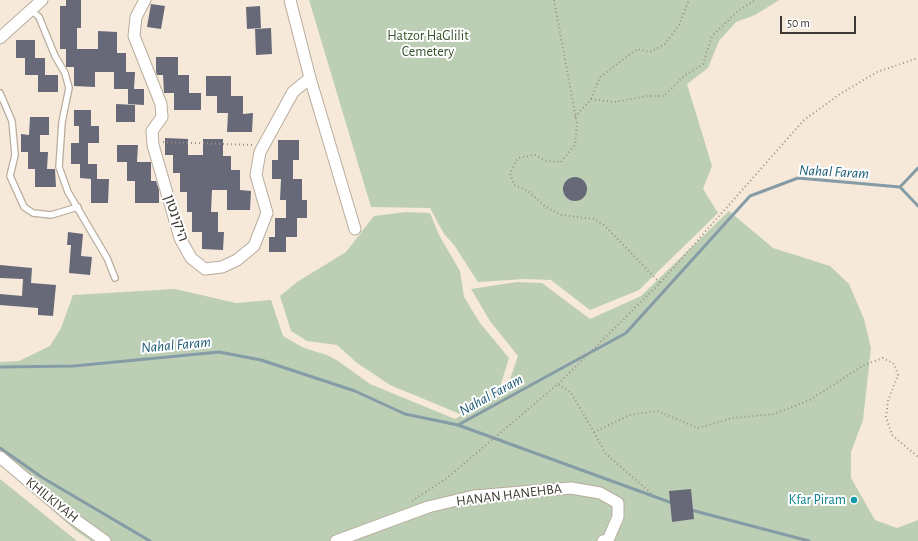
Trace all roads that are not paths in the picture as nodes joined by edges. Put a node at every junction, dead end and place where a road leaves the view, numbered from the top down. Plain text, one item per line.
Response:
1 (42, 0) edge
2 (145, 0) edge
3 (290, 0) edge
4 (31, 10) junction
5 (0, 38) edge
6 (310, 78) junction
7 (0, 93) edge
8 (78, 207) junction
9 (355, 229) dead end
10 (115, 278) dead end
11 (0, 457) edge
12 (105, 541) edge
13 (336, 541) edge
14 (603, 541) edge

1 - 4 street
2 - 6 street, היקינטון
3 - 6 street
4 - 5 street
4 - 8 lane
6 - 9 street
7 - 8 lane
8 - 10 lane
11 - 12 street, KHILKIYAH
13 - 14 street, HANAN HANEHBA

